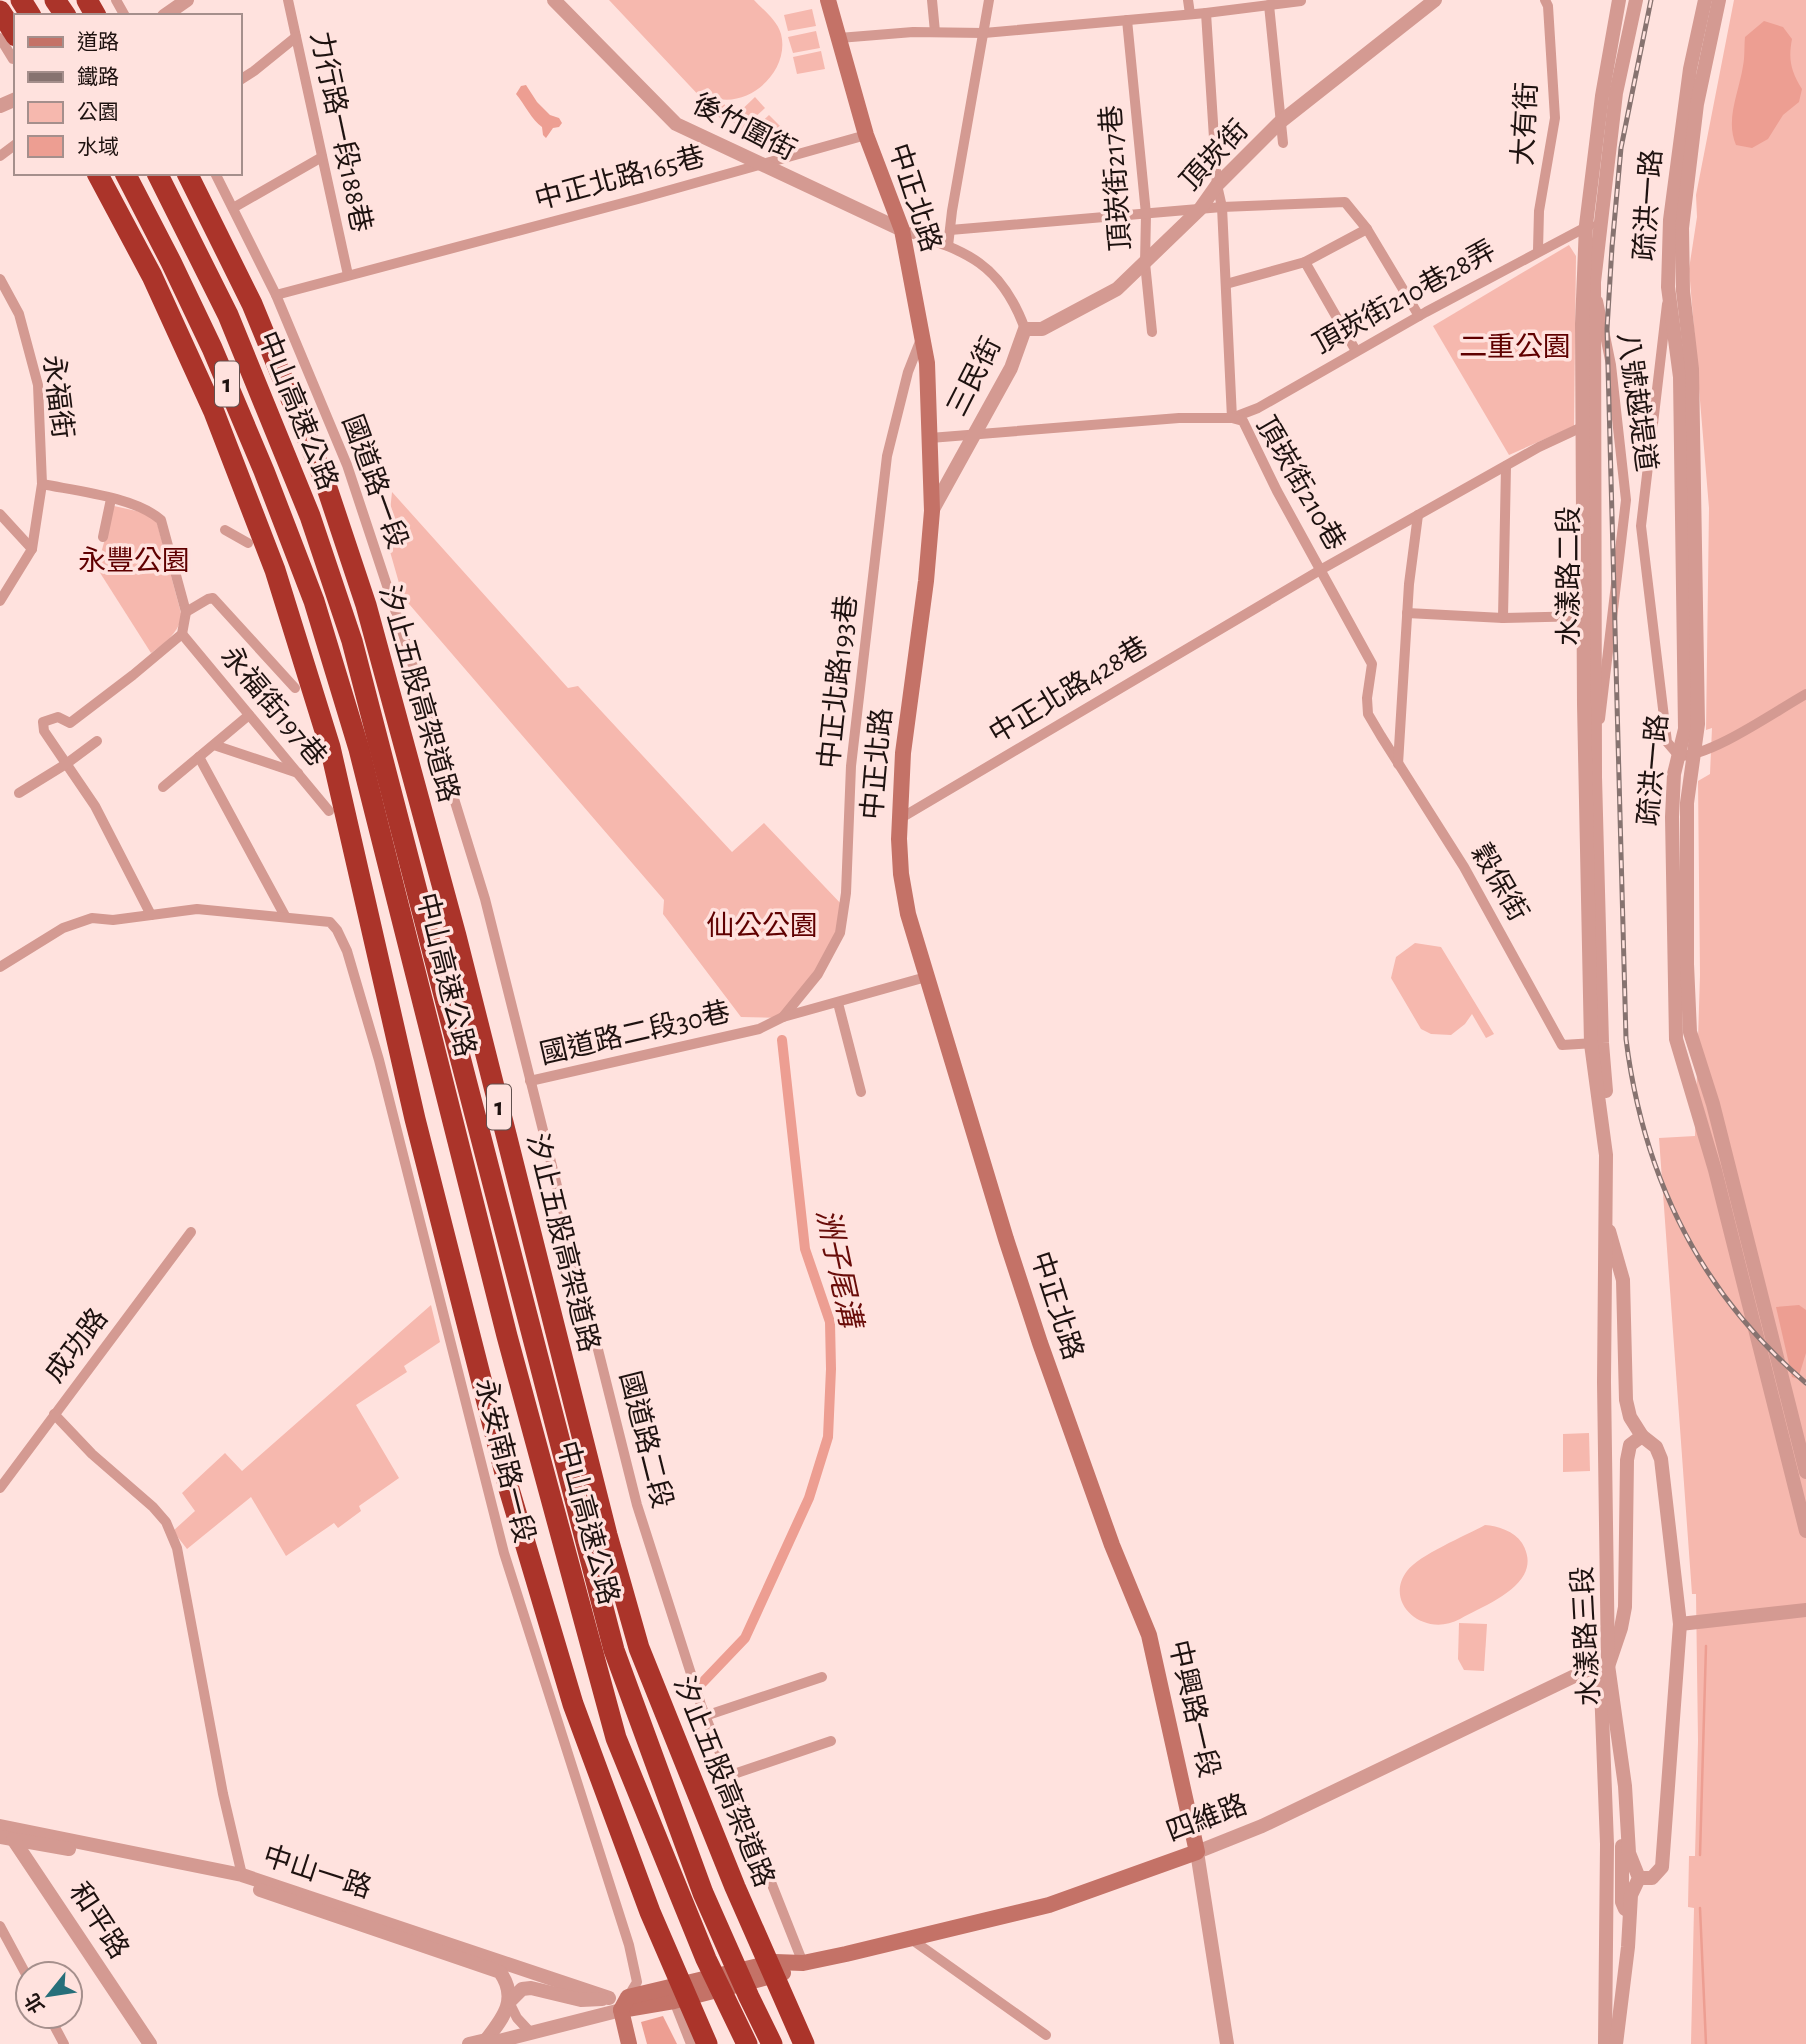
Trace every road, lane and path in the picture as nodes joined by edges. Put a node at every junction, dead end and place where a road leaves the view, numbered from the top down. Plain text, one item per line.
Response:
1 (187, 0) edge
2 (288, 0) edge
3 (554, 0) edge
4 (828, 0) edge
5 (933, 0) edge
6 (989, 0) edge
7 (1188, 0) edge
8 (1435, 0) edge
9 (1560, 0) edge
10 (1619, 0) edge
11 (1636, 0) edge
12 (1705, 0) edge
13 (1719, 0) edge
14 (1301, 1) edge
15 (1546, 3) edge
16 (1269, 5) junction
17 (0, 11) edge
18 (1206, 13) junction
19 (167, 14) edge
20 (1190, 14) junction
21 (1127, 20) junction
22 (935, 32) junction
23 (14, 33) edge
24 (984, 33) junction
25 (296, 37) junction
26 (0, 38) edge
27 (839, 38) junction
28 (13, 59) dead end
29 (242, 79) edge
30 (1280, 122) junction
31 (866, 135) junction
32 (1283, 143) dead end
33 (322, 157) junction
34 (762, 164) junction
35 (98, 175) edge
36 (126, 175) edge
37 (158, 175) edge
38 (188, 175) edge
39 (216, 175) edge
40 (1217, 185) junction
41 (1222, 207) junction
42 (233, 208) junction
43 (1200, 209) junction
44 (1146, 214) junction
45 (1601, 222) junction
46 (1586, 225) junction
47 (1367, 229) junction
48 (902, 230) junction
49 (950, 230) junction
50 (948, 246) junction
51 (1538, 250) junction
52 (1305, 262) junction
53 (1145, 263) junction
54 (348, 275) junction
55 (0, 279) edge
56 (1594, 282) junction
57 (1226, 284) junction
58 (1668, 287) junction
59 (276, 295) junction
60 (1419, 316) junction
61 (1025, 329) junction
62 (1152, 332) dead end
63 (922, 339) junction
64 (1356, 351) junction
65 (1233, 418) junction
66 (1582, 427) junction
67 (973, 435) junction
68 (930, 438) junction
69 (1506, 466) junction
70 (42, 484) junction
71 (111, 499) junction
72 (932, 511) junction
73 (0, 514) edge
74 (1419, 515) junction
75 (1641, 526) junction
76 (1623, 528) junction
77 (225, 530) dead end
78 (103, 537) dead end
79 (248, 542) dead end
80 (32, 549) junction
81 (1322, 569) junction
82 (0, 601) edge
83 (186, 612) junction
84 (1408, 613) junction
85 (1589, 616) junction
86 (1503, 618) junction
87 (182, 634) junction
88 (295, 688) dead end
89 (1806, 694) edge
90 (1368, 714) joint
91 (249, 715) junction
92 (97, 741) dead end
93 (215, 745) junction
94 (1686, 756) junction
95 (199, 757) junction
96 (1595, 760) junction
97 (66, 764) junction
98 (1398, 764) junction
99 (300, 774) junction
100 (163, 787) dead end
101 (19, 793) dead end
102 (329, 811) dead end
103 (901, 818) junction
104 (485, 899) joint
105 (151, 915) junction
106 (285, 916) junction
107 (0, 967) edge
108 (926, 977) junction
109 (838, 1003) junction
110 (783, 1017) junction
111 (1596, 1043) junction
112 (530, 1081) junction
113 (861, 1091) dead end
114 (1605, 1220) junction
115 (191, 1232) dead end
116 (54, 1414) junction
117 (1642, 1436) junction
118 (1806, 1472) edge
119 (0, 1488) edge
120 (1101, 1518) joint
121 (1806, 1531) edge
122 (1806, 1610) edge
123 (1680, 1624) junction
124 (1608, 1665) junction
125 (822, 1677) dead end
126 (705, 1716) junction
127 (831, 1741) dead end
128 (728, 1776) junction
129 (1627, 1825) junction
130 (0, 1828) edge
131 (0, 1837) edge
132 (16, 1841) junction
133 (1197, 1852) junction
134 (242, 1875) junction
135 (1639, 1878) junction
136 (1630, 1921) junction
137 (0, 1926) edge
138 (912, 1939) junction
139 (18, 1960) edge
140 (803, 1962) junction
141 (674, 2001) junction
142 (509, 2002) junction
143 (620, 2002) junction
144 (530, 2032) junction
145 (1046, 2035) dead end
146 (486, 2040) junction
147 (150, 2044) edge
148 (470, 2044) edge
149 (629, 2044) edge
150 (691, 2044) edge
151 (707, 2044) edge
152 (747, 2044) edge
153 (772, 2044) edge
154 (804, 2044) edge
155 (1227, 2044) edge
156 (1605, 2044) edge
157 (1616, 2044) edge

1 - 19 street
2 - 25 street, 力行路一段188巷
3 - 34 street, 後竹圍街
4 - 27 main road, 中正北路
5 - 22 street
6 - 24 street
7 - 20 street
8 - 30 street, 頂崁街
9 - 15 street
10 - 46 street, 水漾路二段
11 - 45 street, 水漾路二段
12 - 58 street, 疏洪一路
13 - 94 street, 疏洪一路
14 - 16 street
15 - 51 street, 大有街
16 - 18 street
16 - 30 street
17 - 23 highway
18 - 20 street
18 - 40 street, 頂崁街210巷
20 - 21 street
21 - 24 street
21 - 44 street, 頂崁街217巷
22 - 24 street
22 - 27 street
24 - 49 street
25 - 29 street
25 - 33 street, 力行路一段188巷
26 - 28 street
27 - 31 main road, 中正北路
30 - 32 street
30 - 40 street, 頂崁街
31 - 34 street, 中正北路165巷
31 - 48 main road, 中正北路
33 - 42 street
33 - 54 street, 力行路一段188巷
34 - 48 street, 後竹圍街
34 - 54 street, 中正北路165巷
35 - 151 highway, 1
36 - 152 highway, 中山高速公路 / 1
37 - 153 highway, 中山高速公路 / 1
38 - 154 highway, 汐止五股高架道路 / 1
39 - 42 street, 國道路一段
40 - 41 street, 頂崁街210巷
40 - 43 street, 頂崁街
41 - 43 street
41 - 47 street
41 - 57 street, 頂崁街210巷
42 - 59 street, 國道路一段
43 - 44 street
43 - 53 street, 頂崁街
44 - 49 street
44 - 53 street, 頂崁街217巷
45 - 46 street, 頂崁街210巷28弄
45 - 56 street, 水漾路二段
46 - 51 street, 頂崁街210巷28弄
46 - 66 street, 水漾路二段
47 - 52 street
47 - 60 street
48 - 50 street, 後竹圍街
48 - 63 main road, 中正北路
49 - 50 street
50 - 61 street, 三民街
51 - 60 street, 頂崁街210巷28弄
52 - 57 street
52 - 64 street
53 - 61 street, 頂崁街
53 - 62 street, 頂崁街217巷
54 - 59 street, 中正北路165巷
55 - 70 street, 永福街
56 - 76 street, 八號越堤道
56 - 85 street, 水漾路二段
57 - 65 street, 頂崁街210巷
58 - 75 street, 八號越堤道
58 - 94 street, 疏洪一路
59 - 104 street, 國道路一段
60 - 64 street, 頂崁街210巷28弄
61 - 67 street, 三民街
63 - 68 main road, 中正北路
63 - 110 street, 中正北路193巷
64 - 65 street, 頂崁街210巷28弄
65 - 67 street
65 - 81 street, 頂崁街210巷
66 - 69 street, 中正北路428巷
66 - 85 street, 水漾路二段
67 - 68 street
67 - 72 street, 三民街
68 - 72 main road, 中正北路
69 - 74 street, 中正北路428巷
69 - 86 street
70 - 71 street
70 - 80 street, 永福街
71 - 78 street
71 - 83 street
72 - 103 main road, 中正北路
73 - 80 street
74 - 81 street, 中正北路428巷
74 - 84 street
75 - 76 street
75 - 94 street, 八號越堤道
76 - 96 street, 八號越堤道
77 - 79 street
80 - 82 street, 永福街
81 - 90 street, 頂崁街210巷
81 - 103 street, 中正北路428巷
83 - 87 street
83 - 88 street
84 - 86 street
84 - 98 street
85 - 86 street
85 - 96 street, 水漾路二段
85 - 111 street, 水漾路二段
87 - 91 street, 永福街197巷
87 - 97 street
89 - 94 street
90 - 98 street, 穀保街
91 - 93 street
91 - 99 street, 永福街197巷
92 - 97 street
93 - 95 street
93 - 99 street
94 - 118 street, 疏洪一路
94 - 121 street, 疏洪一路
95 - 100 street
95 - 106 street
96 - 111 street, 水漾路二段
97 - 101 street
97 - 105 street
98 - 111 street, 穀保街
99 - 102 street, 永福街197巷
103 - 108 main road, 中正北路
104 - 112 street, 國道路二段
105 - 106 street
105 - 107 street
106 - 143 street, 永安南路一段
108 - 109 street, 國道路二段30巷
108 - 120 main road, 中正北路
109 - 110 street, 國道路二段30巷
109 - 113 street
110 - 112 street, 國道路二段30巷
111 - 114 street, 水漾路二段
112 - 126 street, 國道路二段
114 - 117 street
114 - 124 street, 水漾路三段
115 - 116 street, 成功路
116 - 119 street, 成功路
116 - 134 street
117 - 123 street
117 - 124 street
120 - 133 main road, 中興路一段
122 - 123 street
123 - 135 street
124 - 129 street, 水漾路三段
124 - 133 street, 四維路
124 - 156 street
125 - 126 street
126 - 128 street, 國道路二段
127 - 128 street
128 - 140 street, 國道路二段
129 - 135 street, 水漾路三段
129 - 136 street
130 - 132 street, 和平路
130 - 134 street, 中山一路
131 - 132 street, 中山一路
132 - 142 street, 中山一路
132 - 147 street, 和平路
133 - 138 main road, 四維路
133 - 155 street, 中興路一段
134 - 143 street, 中山一路
135 - 136 street
136 - 157 street
137 - 139 street
138 - 140 main road, 四維路
138 - 145 street
140 - 141 main road, 四維路
140 - 143 main road, 四維路
141 - 143 main road, 四維路
141 - 150 street
142 - 143 street
142 - 144 street
142 - 146 street
143 - 144 street
143 - 149 main road
144 - 146 street
146 - 148 street

